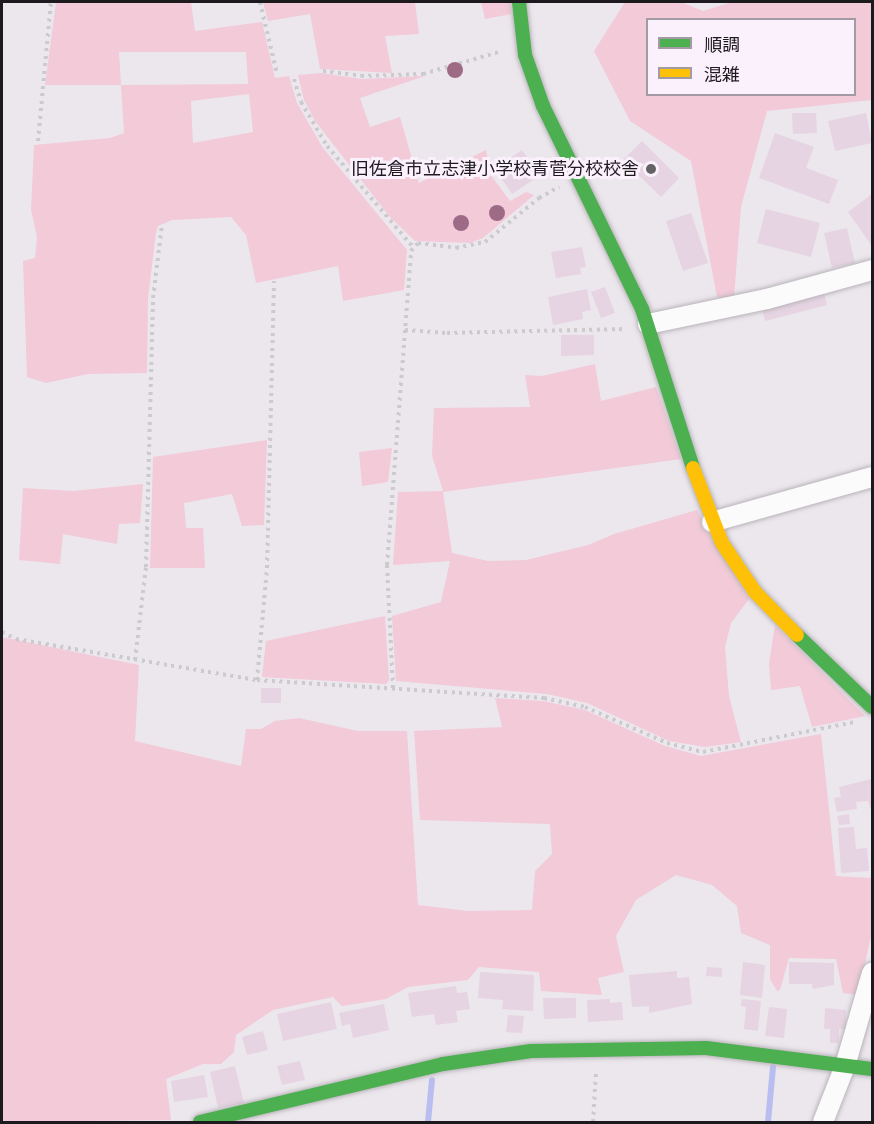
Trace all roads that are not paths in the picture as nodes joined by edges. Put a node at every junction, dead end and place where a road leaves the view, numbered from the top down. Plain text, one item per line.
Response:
1 (519, 2) edge
2 (873, 270) edge
3 (648, 327) junction
4 (873, 477) edge
5 (712, 522) junction
6 (873, 707) edge
7 (873, 973) edge
8 (845, 1066) junction
9 (873, 1070) edge
10 (200, 1122) edge
11 (823, 1122) edge

1 - 3 street
2 - 3 street
3 - 5 street
4 - 5 street
5 - 6 street
7 - 8 street
8 - 9 street
8 - 10 street
8 - 11 street

